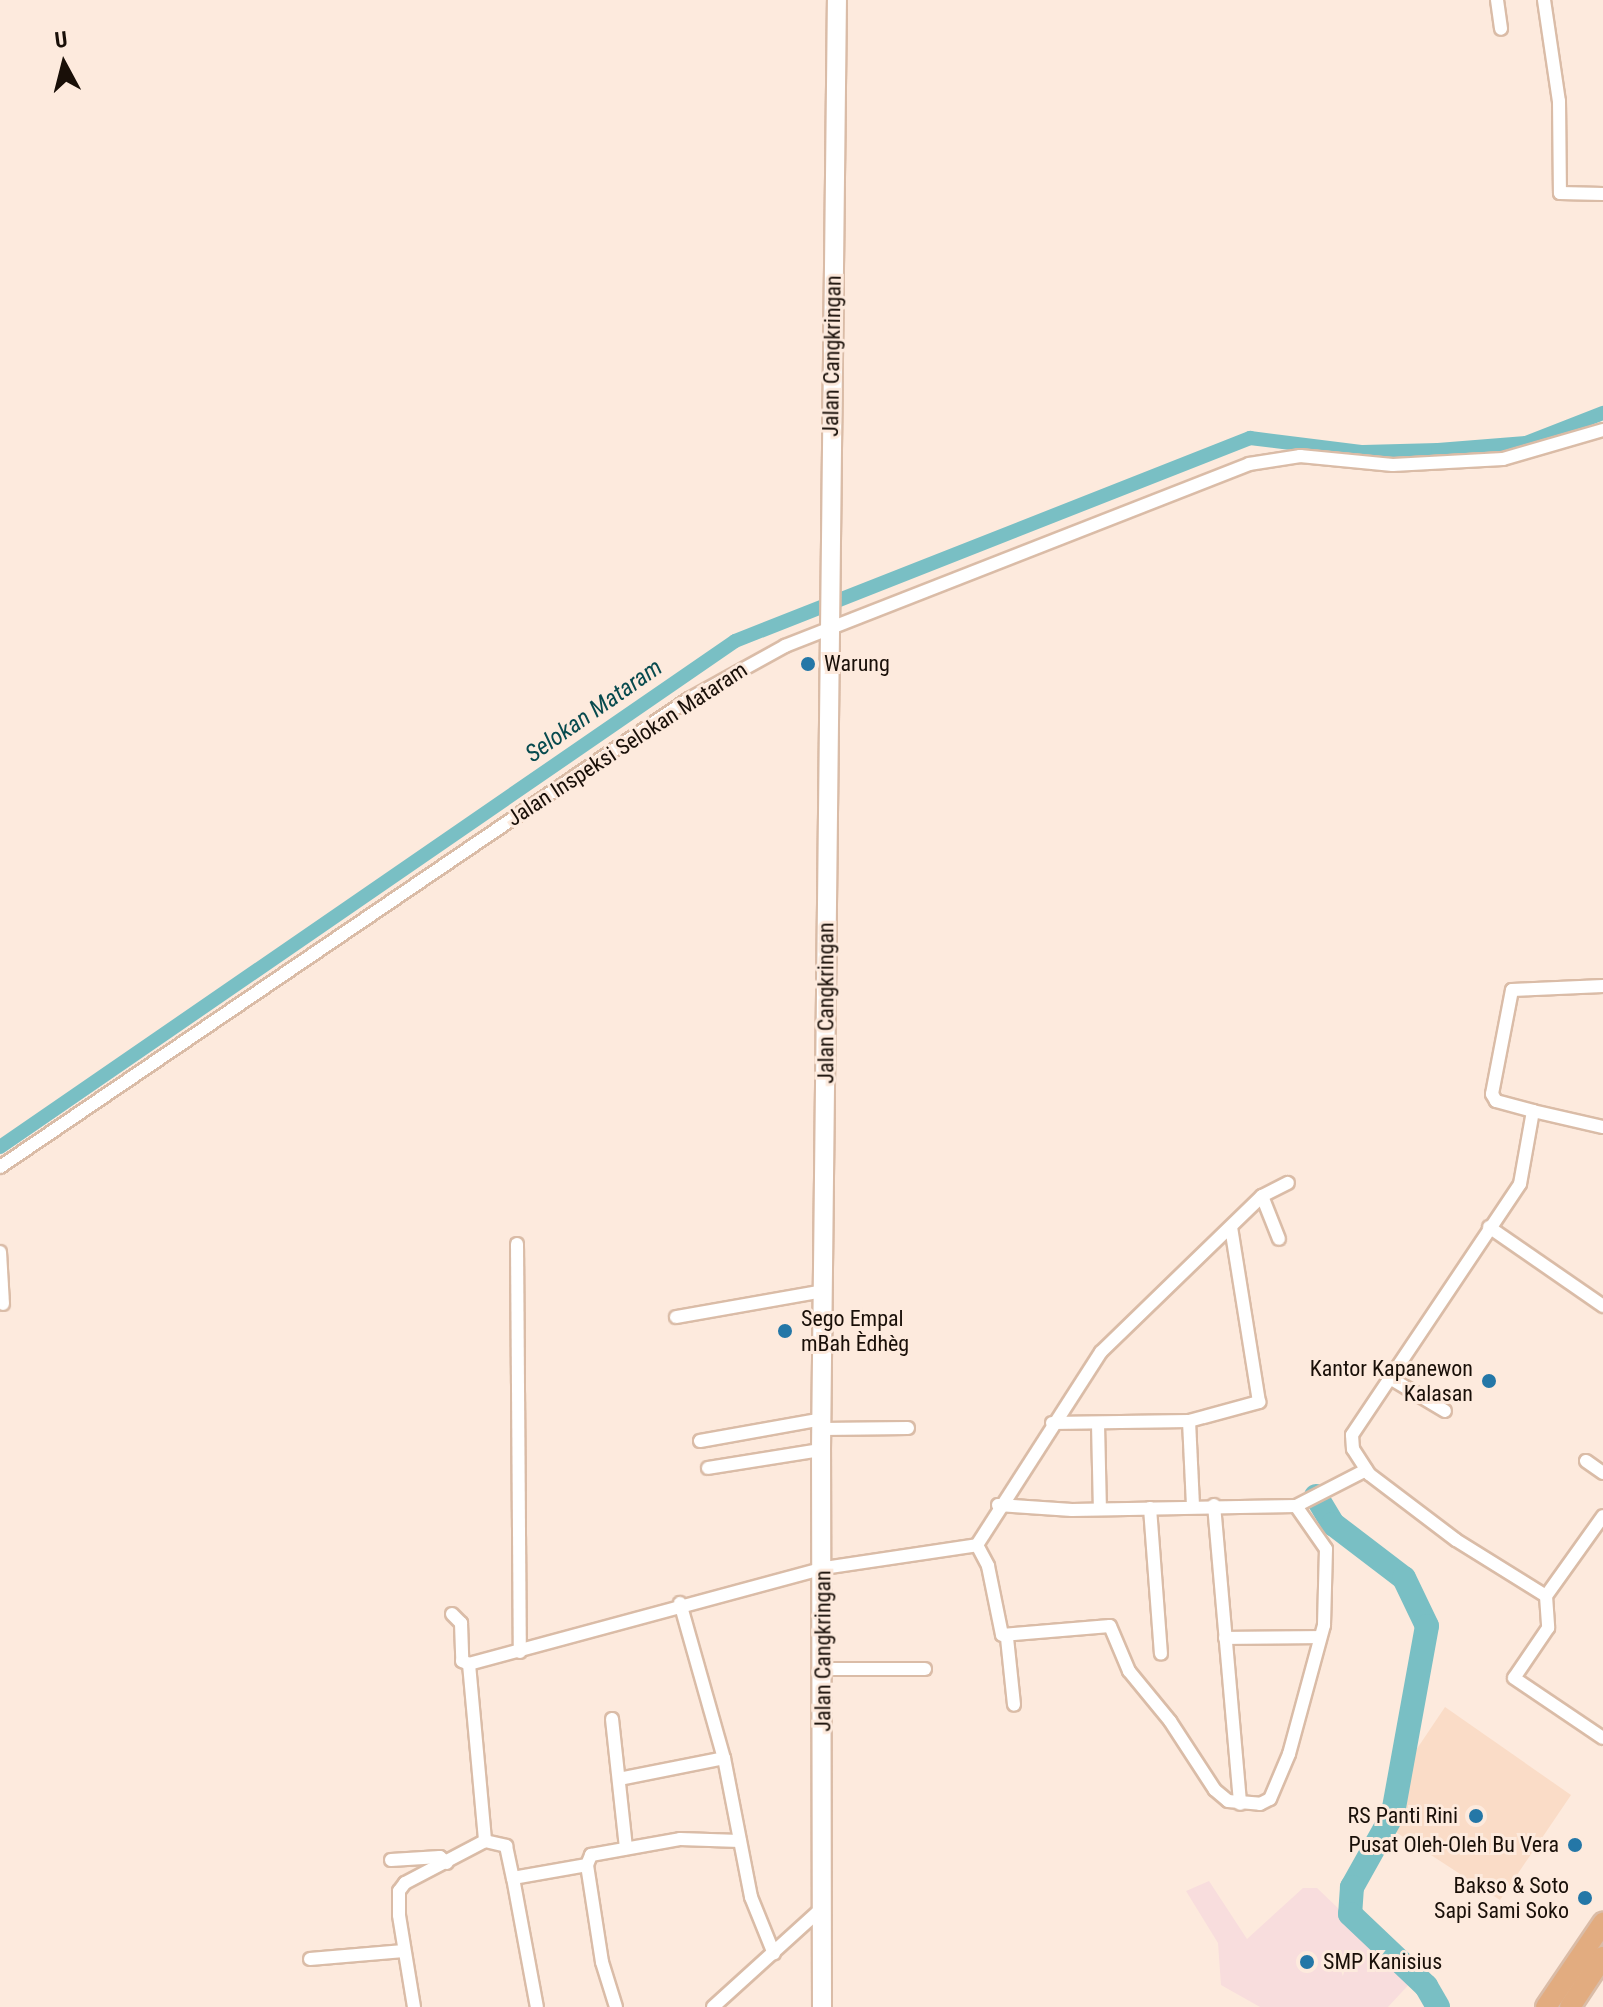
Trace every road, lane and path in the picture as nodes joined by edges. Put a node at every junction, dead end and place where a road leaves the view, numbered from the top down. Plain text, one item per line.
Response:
1 (837, 0) edge
2 (1497, 0) edge
3 (1544, 0) edge
4 (1501, 29) dead end
5 (1603, 194) edge
6 (1603, 430) edge
7 (830, 624) junction
8 (1603, 986) edge
9 (1533, 1111) junction
10 (1603, 1127) edge
11 (0, 1167) edge
12 (1288, 1183) dead end
13 (1262, 1196) junction
14 (1489, 1227) junction
15 (1231, 1228) junction
16 (1279, 1239) dead end
17 (517, 1244) dead end
18 (0, 1252) edge
19 (823, 1291) junction
20 (3, 1304) dead end
21 (1603, 1306) edge
22 (676, 1317) dead end
23 (1390, 1378) junction
24 (1445, 1411) dead end
25 (1189, 1421) junction
26 (1052, 1423) junction
27 (822, 1424) junction
28 (1098, 1424) junction
29 (908, 1428) dead end
30 (700, 1441) dead end
31 (821, 1450) junction
32 (1586, 1461) dead end
33 (708, 1468) dead end
34 (1366, 1470) junction
35 (1603, 1473) edge
36 (998, 1505) junction
37 (1214, 1505) junction
38 (1193, 1506) junction
39 (1296, 1506) junction
40 (1150, 1508) junction
41 (1100, 1509) junction
42 (1603, 1516) edge
43 (977, 1545) junction
44 (824, 1568) junction
45 (1546, 1596) junction
46 (680, 1603) junction
47 (452, 1614) dead end
48 (1320, 1637) junction
49 (1007, 1638) junction
50 (1225, 1638) junction
51 (520, 1652) junction
52 (1161, 1654) dead end
53 (469, 1664) junction
54 (823, 1669) junction
55 (925, 1669) dead end
56 (1014, 1705) dead end
57 (612, 1719) dead end
58 (1603, 1738) edge
59 (724, 1758) junction
60 (619, 1779) junction
61 (1240, 1804) junction
62 (485, 1841) junction
63 (740, 1841) junction
64 (626, 1848) junction
65 (391, 1860) dead end
66 (447, 1863) junction
67 (587, 1865) junction
68 (513, 1878) junction
69 (822, 1908) junction
70 (1603, 1923) edge
71 (404, 1951) junction
72 (774, 1954) junction
73 (1603, 1957) edge
74 (310, 1959) dead end
75 (414, 2007) edge
76 (537, 2007) edge
77 (616, 2007) edge
78 (713, 2007) edge
79 (822, 2007) edge
80 (1546, 2007) edge
81 (1570, 2007) edge

1 - 7 main road, Jalan Cangkringan
2 - 4 street
3 - 5 street
6 - 7 street, Jalan Inspeksi Selokan Mataram
7 - 11 street, Jalan Inspeksi Selokan Mataram
7 - 19 main road, Jalan Cangkringan
8 - 9 street
9 - 10 street
9 - 14 street
12 - 13 street
13 - 15 street
13 - 16 street
14 - 21 street
14 - 23 street
15 - 25 street
15 - 26 street
17 - 51 street
18 - 20 street
19 - 22 street
19 - 27 main road, Jalan Cangkringan
23 - 24 street
23 - 34 street
25 - 28 street
25 - 38 street
26 - 28 street
26 - 36 street
27 - 29 street
27 - 30 street
27 - 31 main road, Jalan Cangkringan
28 - 41 street
31 - 33 street
31 - 44 main road, Jalan Cangkringan
32 - 35 street
34 - 39 street
34 - 45 street
36 - 41 street
36 - 43 street
37 - 38 street
37 - 39 street
37 - 50 street
38 - 40 street
39 - 48 street
40 - 41 street
40 - 52 street
42 - 45 street
43 - 44 street
43 - 49 street
44 - 46 street
44 - 54 main road, Jalan Cangkringan
45 - 58 street
46 - 51 street
46 - 59 street
47 - 53 street
48 - 50 street
48 - 61 street
49 - 56 street
49 - 61 street
50 - 61 street
51 - 53 street
53 - 62 street
54 - 55 street
54 - 69 main road, Jalan Cangkringan
57 - 60 street
59 - 60 street
59 - 63 street
60 - 64 street
62 - 66 street
62 - 68 street
63 - 64 street
63 - 72 street
64 - 67 street
65 - 66 street
66 - 71 street
67 - 68 street
67 - 77 street
68 - 76 street
69 - 72 street
69 - 79 main road, Jalan Cangkringan
70 - 80 highway
71 - 74 street
71 - 75 street
72 - 78 street
73 - 81 highway

